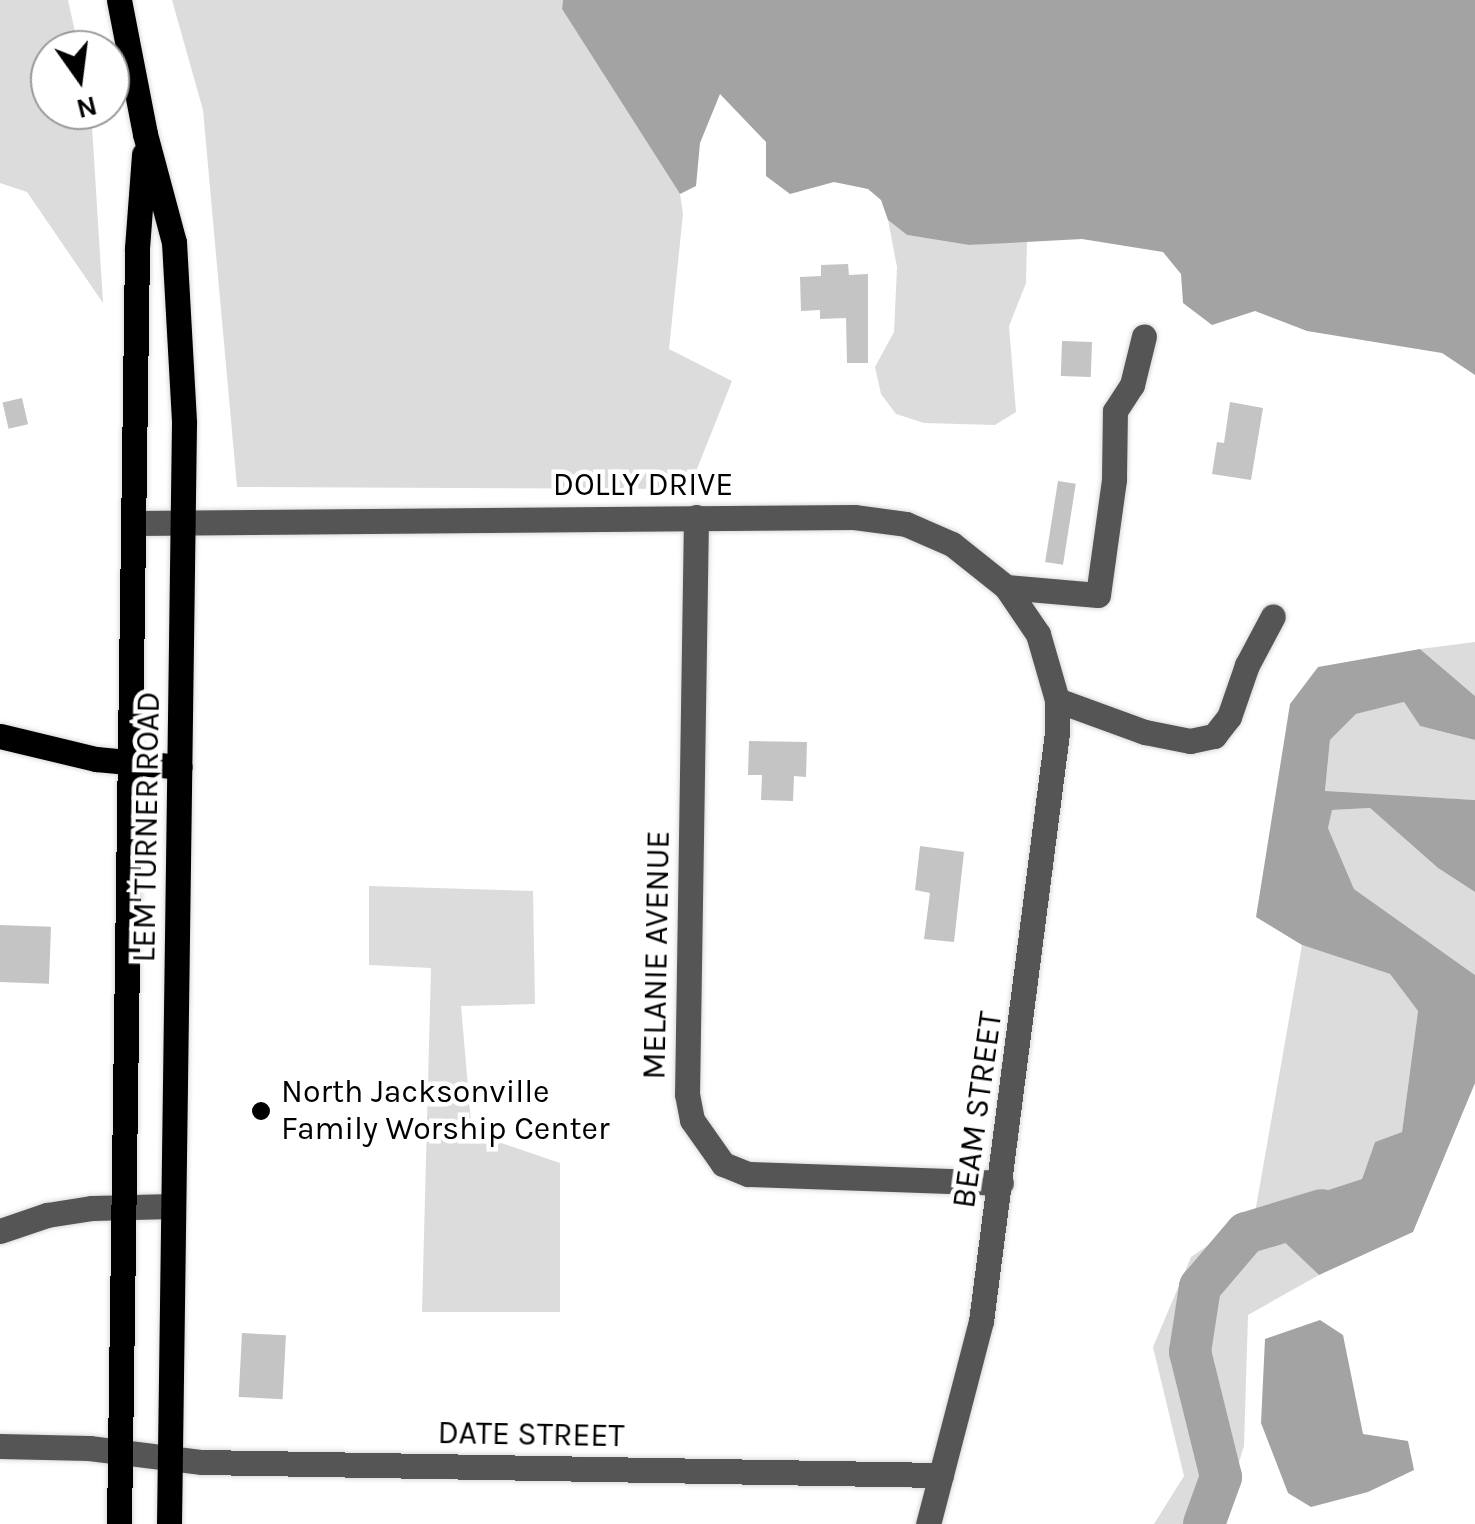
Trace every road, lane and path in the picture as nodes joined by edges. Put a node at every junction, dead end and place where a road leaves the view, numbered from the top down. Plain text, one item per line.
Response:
1 (119, 0) edge
2 (145, 134) junction
3 (1144, 336) dead end
4 (696, 516) junction
5 (135, 523) junction
6 (184, 523) junction
7 (1006, 587) junction
8 (1273, 616) dead end
9 (1057, 700) junction
10 (0, 736) edge
11 (131, 764) junction
12 (180, 767) junction
13 (1001, 1182) junction
14 (174, 1206) junction
15 (124, 1207) junction
16 (0, 1231) edge
17 (0, 1446) edge
18 (120, 1452) junction
19 (170, 1458) junction
20 (941, 1474) junction
21 (119, 1524) edge
22 (168, 1524) edge
23 (928, 1524) edge

1 - 2 main road, LEM TURNER ROAD
2 - 5 main road, LEM TURNER ROAD
2 - 6 main road, LEM TURNER ROAD
3 - 7 street
4 - 6 street, DOLLY DRIVE
4 - 7 street, DOLLY DRIVE
4 - 13 street, MELANIE AVENUE
5 - 6 street, DOLLY DRIVE
5 - 11 main road, LEM TURNER ROAD
6 - 12 main road, LEM TURNER ROAD
7 - 9 street, DOLLY DRIVE
8 - 9 street
9 - 13 street, BEAM STREET
10 - 11 main road
11 - 12 main road
11 - 15 main road, LEM TURNER ROAD
12 - 14 main road, LEM TURNER ROAD
13 - 20 street, BEAM STREET
14 - 15 street
14 - 19 main road, LEM TURNER ROAD
15 - 16 street
15 - 18 main road, LEM TURNER ROAD
17 - 18 street, DATE STREET
18 - 19 street, DATE STREET
18 - 21 main road, LEM TURNER ROAD
19 - 20 street, DATE STREET
19 - 22 main road, LEM TURNER ROAD
20 - 23 street, BEAM STREET

